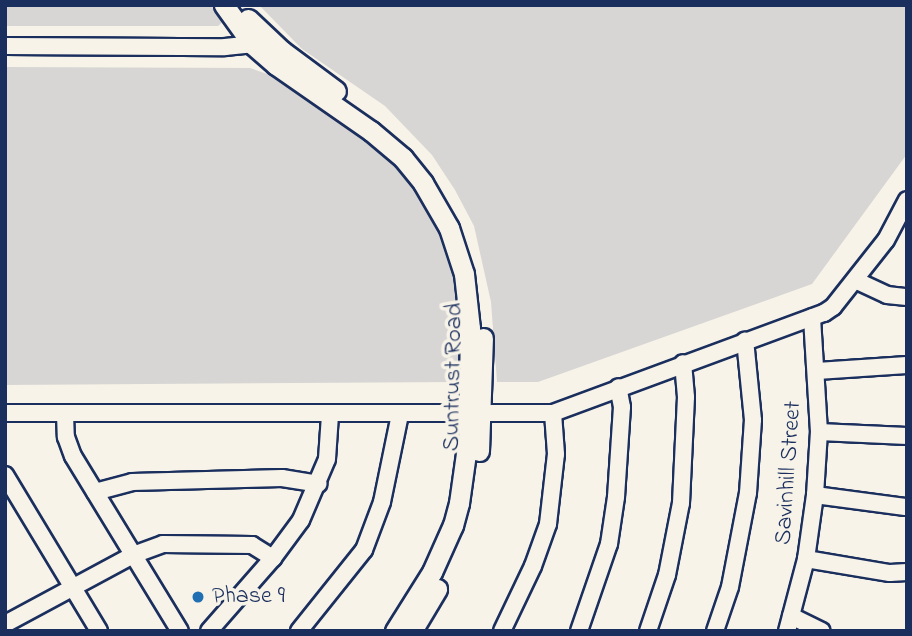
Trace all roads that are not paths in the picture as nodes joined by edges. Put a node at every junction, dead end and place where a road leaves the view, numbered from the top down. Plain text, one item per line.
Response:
1 (224, 5) edge
2 (238, 5) edge
3 (257, 39) junction
4 (5, 46) edge
5 (907, 200) edge
6 (855, 280) junction
7 (907, 296) edge
8 (812, 317) junction
9 (745, 340) junction
10 (683, 363) junction
11 (907, 365) edge
12 (817, 371) junction
13 (618, 387) junction
14 (5, 413) edge
15 (553, 413) junction
16 (65, 414) junction
17 (400, 414) junction
18 (330, 415) junction
19 (475, 415) junction
20 (819, 432) junction
21 (907, 436) edge
22 (5, 475) edge
23 (319, 484) junction
24 (95, 492) junction
25 (815, 495) junction
26 (906, 508) edge
27 (133, 555) junction
28 (273, 558) junction
29 (806, 559) junction
30 (907, 572) edge
31 (73, 589) junction
32 (9, 623) edge
33 (789, 623) edge
34 (99, 631) edge
35 (180, 631) edge
36 (209, 631) edge
37 (299, 631) edge
38 (395, 631) edge
39 (412, 631) edge
40 (502, 631) edge
41 (579, 631) edge
42 (648, 631) edge
43 (715, 631) edge
44 (822, 631) edge

1 - 3 street
2 - 3 street
3 - 4 street
3 - 19 street, Suntrust Road
5 - 6 street
6 - 7 street
6 - 8 street
8 - 9 street
8 - 12 street, Savinhill Street
9 - 10 street
9 - 43 street
10 - 13 street
10 - 42 street
11 - 12 street
12 - 20 street, Savinhill Street
13 - 15 street
13 - 41 street
14 - 16 street
15 - 19 street
15 - 40 street
16 - 18 street
16 - 24 street
17 - 18 street
17 - 19 street
17 - 37 street
18 - 23 street
19 - 38 street, Suntrust Road
19 - 39 street, Suntrust Road
20 - 21 street
20 - 25 street, Savinhill Street
22 - 31 street
23 - 24 street
23 - 28 street
24 - 27 street
25 - 26 street
25 - 29 street, Savinhill Street
27 - 28 street
27 - 31 street
27 - 35 street
28 - 36 street
29 - 30 street
29 - 33 street, Savinhill Street
31 - 32 street
31 - 34 street
33 - 44 street

